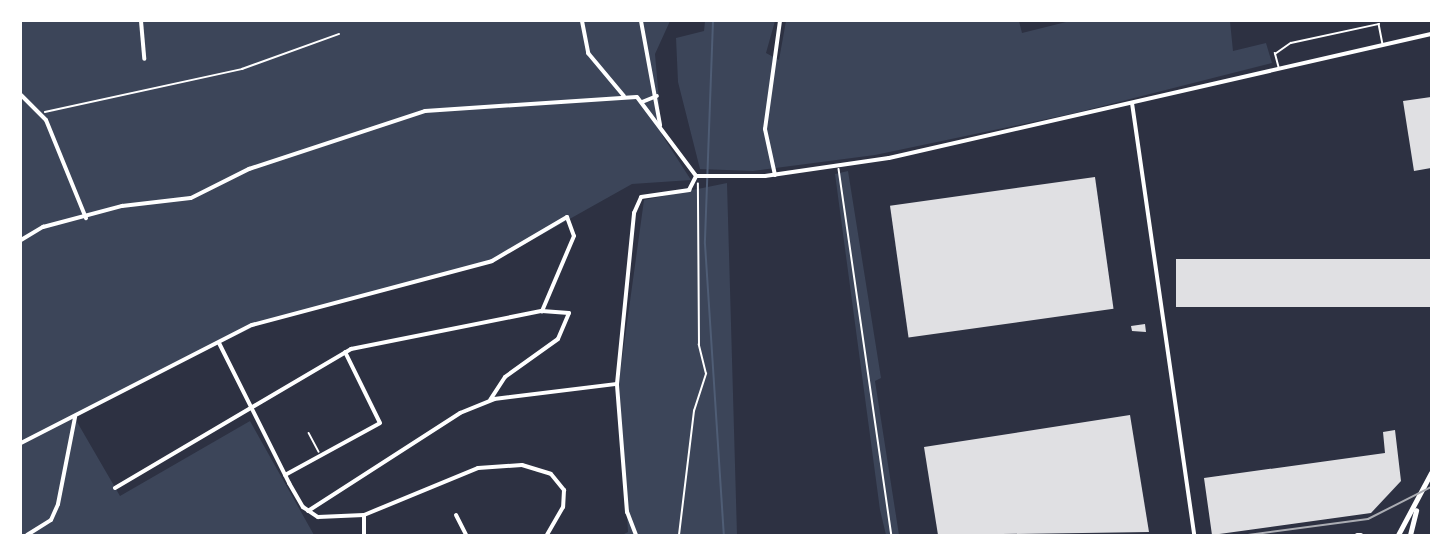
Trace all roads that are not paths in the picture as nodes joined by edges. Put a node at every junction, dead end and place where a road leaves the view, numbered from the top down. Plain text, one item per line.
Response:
1 (141, 21) edge
2 (582, 21) edge
3 (641, 21) edge
4 (780, 21) edge
5 (1431, 34) edge
6 (1383, 46) junction
7 (144, 59) dead end
8 (1279, 70) junction
9 (21, 95) edge
10 (624, 96) junction
11 (657, 96) junction
12 (642, 102) junction
13 (1132, 103) junction
14 (660, 125) junction
15 (776, 175) junction
16 (696, 178) junction
17 (86, 218) junction
18 (21, 240) edge
19 (542, 311) junction
20 (219, 343) junction
21 (345, 352) junction
22 (617, 384) junction
23 (490, 400) junction
24 (250, 408) junction
25 (75, 417) junction
26 (21, 443) edge
27 (1431, 473) edge
28 (285, 475) junction
29 (115, 488) dead end
30 (1419, 501) junction
31 (308, 511) junction
32 (364, 515) junction
33 (456, 516) dead end
34 (27, 535) edge
35 (364, 535) edge
36 (466, 535) edge
37 (547, 535) edge
38 (636, 535) edge
39 (1194, 535) edge
40 (1398, 535) edge
41 (1410, 535) edge

1 - 7 street
2 - 10 street
3 - 11 street
4 - 15 street
5 - 6 street
6 - 8 street
6 - 8 lane
8 - 13 street
9 - 17 street
10 - 12 street
10 - 17 street
11 - 12 street
11 - 14 street
12 - 14 street
13 - 15 street
13 - 39 street
14 - 16 street
15 - 16 street
16 - 22 street
17 - 18 street
19 - 20 street
19 - 21 street
19 - 23 street
20 - 24 street
20 - 25 street
21 - 24 street
21 - 28 street
22 - 23 street
22 - 38 street
23 - 31 street
24 - 28 street
24 - 29 street
25 - 26 street
25 - 34 street
27 - 30 street
28 - 31 street
30 - 40 street
30 - 41 street
31 - 32 street
32 - 35 street
32 - 37 street
33 - 36 street

